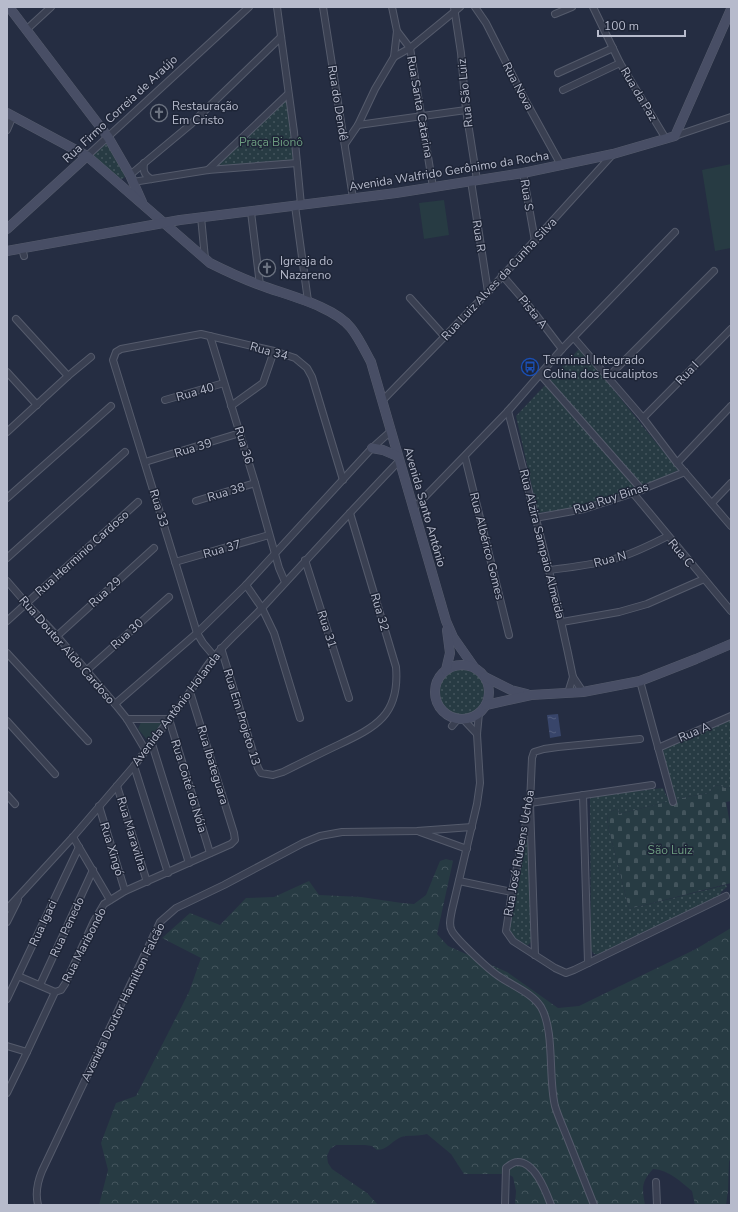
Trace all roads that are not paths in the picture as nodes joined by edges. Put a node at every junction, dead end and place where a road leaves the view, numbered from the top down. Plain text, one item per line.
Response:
1 (9, 7) edge
2 (51, 7) edge
3 (249, 7) edge
4 (277, 7) edge
5 (323, 7) edge
6 (392, 7) edge
7 (460, 7) edge
8 (475, 7) edge
9 (572, 7) edge
10 (593, 7) edge
11 (454, 9) edge
12 (731, 9) edge
13 (555, 14) dead end
14 (26, 30) junction
15 (397, 31) junction
16 (280, 37) junction
17 (410, 48) junction
18 (613, 48) junction
19 (394, 57) junction
20 (620, 63) junction
21 (558, 73) dead end
22 (563, 90) dead end
23 (288, 94) junction
24 (466, 110) junction
25 (10, 114) edge
26 (422, 116) junction
27 (731, 118) edge
28 (358, 125) junction
29 (7, 130) edge
30 (675, 136) junction
31 (108, 137) junction
32 (666, 139) junction
33 (345, 144) junction
34 (613, 154) junction
35 (88, 156) junction
36 (144, 163) junction
37 (297, 163) junction
38 (561, 165) junction
39 (208, 170) junction
40 (523, 172) junction
41 (132, 179) junction
42 (150, 179) junction
43 (474, 180) junction
44 (120, 183) junction
45 (433, 187) junction
46 (353, 198) junction
47 (144, 205) junction
48 (298, 205) junction
49 (152, 212) junction
50 (251, 212) junction
51 (201, 217) junction
52 (180, 220) junction
53 (165, 223) junction
54 (7, 229) edge
55 (139, 229) junction
56 (675, 232) dead end
57 (177, 234) junction
58 (534, 241) junction
59 (7, 251) edge
60 (205, 258) junction
61 (714, 271) dead end
62 (502, 275) junction
63 (260, 285) junction
64 (488, 292) junction
65 (410, 298) dead end
66 (308, 301) junction
67 (16, 319) dead end
68 (731, 329) edge
69 (210, 336) junction
70 (445, 337) junction
71 (574, 338) junction
72 (562, 349) junction
73 (274, 351) junction
74 (114, 356) joint
75 (91, 357) dead end
76 (7, 372) edge
77 (540, 374) junction
78 (68, 376) junction
79 (608, 377) junction
80 (224, 383) junction
81 (165, 400) dead end
82 (383, 400) junction
83 (37, 405) junction
84 (111, 406) dead end
85 (232, 406) junction
86 (731, 406) edge
87 (508, 411) junction
88 (643, 418) junction
89 (391, 431) junction
90 (7, 432) edge
91 (240, 433) junction
92 (372, 448) junction
93 (125, 452) dead end
94 (465, 457) junction
95 (398, 458) junction
96 (145, 462) junction
97 (677, 463) junction
98 (685, 472) junction
99 (343, 480) junction
100 (255, 483) junction
101 (731, 483) edge
102 (642, 490) junction
103 (633, 493) junction
104 (7, 498) edge
105 (196, 501) dead end
106 (138, 502) dead end
107 (712, 503) junction
108 (413, 510) junction
109 (350, 513) junction
110 (536, 518) junction
111 (731, 526) edge
112 (269, 535) junction
113 (668, 536) junction
114 (154, 548) dead end
115 (275, 554) junction
116 (7, 558) edge
117 (305, 560) junction
118 (176, 562) junction
119 (550, 570) junction
120 (704, 579) junction
121 (7, 581) edge
122 (285, 582) junction
123 (246, 586) junction
124 (168, 597) dead end
125 (26, 603) junction
126 (262, 608) junction
127 (731, 611) edge
128 (7, 621) edge
129 (446, 621) junction
130 (562, 622) junction
131 (197, 633) junction
132 (509, 635) dead end
133 (57, 636) junction
134 (731, 644) edge
135 (221, 648) junction
136 (7, 653) edge
137 (214, 656) junction
138 (474, 667) junction
139 (446, 670) junction
140 (86, 671) junction
141 (485, 677) junction
142 (573, 677) junction
143 (640, 681) junction
144 (190, 692) junction
145 (583, 692) junction
146 (568, 693) junction
147 (531, 695) junction
148 (349, 698) dead end
149 (116, 704) junction
150 (486, 705) junction
151 (480, 713) junction
152 (731, 716) edge
153 (300, 718) dead end
154 (126, 719) junction
155 (169, 719) junction
156 (7, 721) edge
157 (458, 722) junction
158 (477, 734) junction
159 (640, 739) dead end
160 (88, 741) dead end
161 (152, 744) junction
162 (658, 748) junction
163 (146, 751) junction
164 (134, 766) junction
165 (55, 774) dead end
166 (273, 775) joint
167 (652, 785) dead end
168 (117, 786) junction
169 (7, 795) edge
170 (583, 795) junction
171 (673, 802) dead end
172 (530, 803) junction
173 (15, 804) dead end
174 (99, 806) junction
175 (472, 827) junction
176 (417, 831) junction
177 (73, 837) junction
178 (235, 840) joint
179 (79, 846) junction
180 (467, 849) junction
181 (210, 853) junction
182 (189, 863) junction
183 (93, 870) junction
184 (168, 873) junction
185 (147, 882) junction
186 (459, 882) junction
187 (125, 891) junction
188 (512, 892) junction
189 (20, 895) junction
190 (726, 896) dead end
191 (110, 900) junction
192 (7, 909) edge
193 (7, 922) edge
194 (535, 955) junction
195 (588, 963) junction
196 (18, 976) junction
197 (40, 985) junction
198 (55, 992) junction
199 (7, 999) edge
200 (7, 1046) edge
201 (27, 1052) junction
202 (8, 1090) edge
203 (656, 1182) dead end
204 (38, 1205) edge
205 (505, 1205) edge
206 (551, 1205) edge
207 (594, 1205) edge
208 (657, 1205) edge

1 - 14 street
2 - 14 street
3 - 31 street, Rua Firmo Correia de Araújo
4 - 16 street
5 - 33 street, Rua do Dendê
6 - 15 street, Rua Santa Catarina
7 - 11 street
8 - 38 street, Rua Nova
9 - 13 street
10 - 18 street, Rua da Paz
11 - 17 street
11 - 24 street, Rua São Luiz
12 - 30 street
14 - 31 street
15 - 17 street, Rua Santa Catarina
15 - 19 street, Rua Santa Catarina
16 - 23 street
16 - 36 street
17 - 19 street
17 - 26 street, Rua Santa Catarina
18 - 20 street, Rua da Paz
18 - 21 street
19 - 28 street
20 - 22 street
20 - 32 street, Rua da Paz
23 - 37 street
23 - 39 street
24 - 26 street
24 - 43 street, Rua São Luiz
25 - 29 street
25 - 35 street, Avenida Santo Antônio
26 - 28 street
26 - 45 street, Rua Santa Catarina
27 - 30 street, Avenida Walfrido Gerônimo da Rocha
28 - 33 street
30 - 32 street, Avenida Walfrido Gerônimo da Rocha
31 - 35 street, Rua Firmo Correia de Araújo
31 - 41 street
32 - 34 street, Avenida Walfrido Gerônimo da Rocha
33 - 46 street, Rua do Dendê
34 - 38 street, Avenida Walfrido Gerônimo da Rocha
34 - 58 street, Rua Luiz Alves da Cunha Silva
35 - 44 street, Avenida Santo Antônio
35 - 54 street, Rua Firmo Correia de Araújo
36 - 41 street
36 - 42 street
37 - 39 street
37 - 48 street
38 - 40 street, Avenida Walfrido Gerônimo da Rocha
39 - 42 street
40 - 43 street, Avenida Walfrido Gerônimo da Rocha
40 - 58 street, Rua S
41 - 42 street
41 - 44 street
41 - 47 street
43 - 45 street, Avenida Walfrido Gerônimo da Rocha
43 - 64 street, Rua R
44 - 47 street, Avenida Santo Antônio
45 - 46 street, Avenida Walfrido Gerônimo da Rocha
46 - 48 street, Avenida Walfrido Gerônimo da Rocha
47 - 49 street, Avenida Santo Antônio
48 - 50 street, Avenida Walfrido Gerônimo da Rocha
48 - 66 street
49 - 53 street, Avenida Santo Antônio
49 - 55 street
50 - 51 street, Avenida Walfrido Gerônimo da Rocha
50 - 63 street
51 - 52 street, Avenida Walfrido Gerônimo da Rocha
51 - 60 street
52 - 53 street, Avenida Walfrido Gerônimo da Rocha
52 - 57 street
53 - 55 street
53 - 57 street, Avenida Santo Antônio
55 - 59 street
56 - 71 street
57 - 60 street, Avenida Santo Antônio
58 - 62 street, Rua Luiz Alves da Cunha Silva
60 - 63 street, Avenida Santo Antônio
61 - 79 street
62 - 64 street, Rua Luiz Alves da Cunha Silva
62 - 72 street, Pista A
63 - 66 street, Avenida Santo Antônio
64 - 70 street, Rua Luiz Alves da Cunha Silva
65 - 70 street
66 - 82 street, Avenida Santo Antônio
67 - 78 street
68 - 88 street, Rua I
69 - 73 street, Rua 34
69 - 74 street, Rua 34
69 - 80 street, Rua 36
70 - 82 street, Rua Luiz Alves da Cunha Silva
71 - 72 street
71 - 79 street
72 - 77 street
73 - 85 street
73 - 99 street, Rua 34
74 - 96 street, Rua 33
75 - 78 street
76 - 83 street
77 - 87 street
77 - 102 street
78 - 83 street
79 - 88 street
80 - 81 street, Rua 40
80 - 85 street, Rua 36
82 - 89 street, Avenida Santo Antônio
83 - 90 street
84 - 104 street
85 - 91 street, Rua 36
86 - 97 street
87 - 94 street
87 - 110 street, Rua Alzira Sampaio Almeida
88 - 97 street
89 - 92 street
89 - 95 street, Avenida Santo Antônio
91 - 96 street, Rua 39
91 - 100 street, Rua 36
92 - 95 street
92 - 99 street
93 - 116 street
94 - 108 street
94 - 132 street, Rua Albérico Gomes
95 - 108 street, Avenida Santo Antônio
95 - 109 street, Avenida Antônio Holanda
96 - 118 street, Rua 33
97 - 98 street
98 - 102 street, Rua Ruy Binas
98 - 107 street
99 - 115 street
100 - 105 street, Rua 38
100 - 112 street, Rua 36
101 - 107 street
102 - 103 street, Rua Ruy Binas
103 - 110 street, Rua Ruy Binas
103 - 113 street, Rua C
106 - 125 street, Rua Herminio Cardoso
107 - 111 street
108 - 129 street, Avenida Santo Antônio
109 - 117 street, Avenida Antônio Holanda
109 - 166 street, Rua 32
110 - 119 street, Rua Alzira Sampaio Almeida
112 - 115 street, Rua 36
112 - 118 street, Rua 37
113 - 119 street, Rua N
113 - 120 street, Rua C
114 - 133 street, Rua 29
115 - 122 street, Rua 36
115 - 123 street
117 - 122 street, Avenida Antônio Holanda
117 - 148 street, Rua 31
118 - 131 street, Rua 33
119 - 130 street, Rua Alzira Sampaio Almeida
120 - 127 street, Rua C
120 - 130 street
121 - 125 street, Rua Doutor Aldo Cardoso
122 - 126 street, Avenida Antônio Holanda
123 - 126 street
123 - 131 street
124 - 140 street, Rua 30
125 - 128 street, Rua Herminio Cardoso
125 - 133 street, Rua Doutor Aldo Cardoso
126 - 135 street, Avenida Antônio Holanda
126 - 153 street
129 - 138 street, Avenida Santo Antônio
129 - 139 street, Avenida Santo Antônio
130 - 142 street, Rua Alzira Sampaio Almeida
131 - 137 street, Rua 33
131 - 149 street
133 - 140 street, Rua Doutor Aldo Cardoso
134 - 143 street
135 - 137 street, Avenida Antônio Holanda
135 - 166 street, Rua Em Projeto 13
136 - 160 street
137 - 144 street, Avenida Antônio Holanda
138 - 139 street
138 - 141 street
139 - 157 street
140 - 149 street, Rua Doutor Aldo Cardoso
141 - 147 street
141 - 150 street
142 - 145 street, Rua Alzira Sampaio Almeida
142 - 146 street, Rua Alzira Sampaio Almeida
143 - 145 street
143 - 162 street
144 - 155 street, Avenida Antônio Holanda
144 - 178 street, Rua Ibateguara
145 - 146 street
146 - 147 street
147 - 150 street
149 - 154 street, Rua Doutor Aldo Cardoso
150 - 151 street
151 - 157 street
151 - 158 street
152 - 162 street, Rua A
154 - 155 street
154 - 163 street, Rua Doutor Aldo Cardoso
155 - 161 street, Avenida Antônio Holanda
155 - 181 street, Rua Coité do Nóia
156 - 165 street
157 - 158 street
158 - 175 street
159 - 172 street, Rua José Rubens Uchôa
161 - 163 street, Avenida Antônio Holanda
161 - 182 street
162 - 171 street
163 - 164 street, Avenida Antônio Holanda
164 - 168 street, Avenida Antônio Holanda
164 - 184 street
167 - 170 street
168 - 174 street, Avenida Antônio Holanda
168 - 185 street, Rua Maravilha
169 - 173 street
170 - 172 street
170 - 195 street
172 - 188 street, Rua José Rubens Uchôa
172 - 194 street
174 - 177 street, Avenida Antônio Holanda
174 - 187 street, Rua Xingó
175 - 176 street, Avenida Doutor Hamilton Falcão
175 - 180 street
176 - 180 street, Avenida Doutor Hamilton Falcão
176 - 204 street, Avenida Doutor Hamilton Falcão
177 - 179 street
177 - 189 street, Avenida Antônio Holanda
178 - 181 street, Rua Maribondo
179 - 183 street
179 - 196 street, Rua Igaci
180 - 186 street
181 - 182 street, Rua Maribondo
182 - 184 street, Rua Maribondo
183 - 191 street
183 - 197 street, Rua Penedo
184 - 185 street, Rua Maribondo
185 - 187 street, Rua Maribondo
186 - 188 street
186 - 207 street
187 - 191 street, Rua Maribondo
188 - 194 street, Rua José Rubens Uchôa
189 - 192 street, Avenida Antônio Holanda
189 - 193 street
190 - 195 street
191 - 198 street, Rua Maribondo
194 - 195 street
196 - 197 street
196 - 199 street, Rua Igaci
197 - 198 street
198 - 201 street, Rua Maribondo
200 - 201 street
201 - 202 street, Rua Maribondo
203 - 208 street
205 - 206 street

